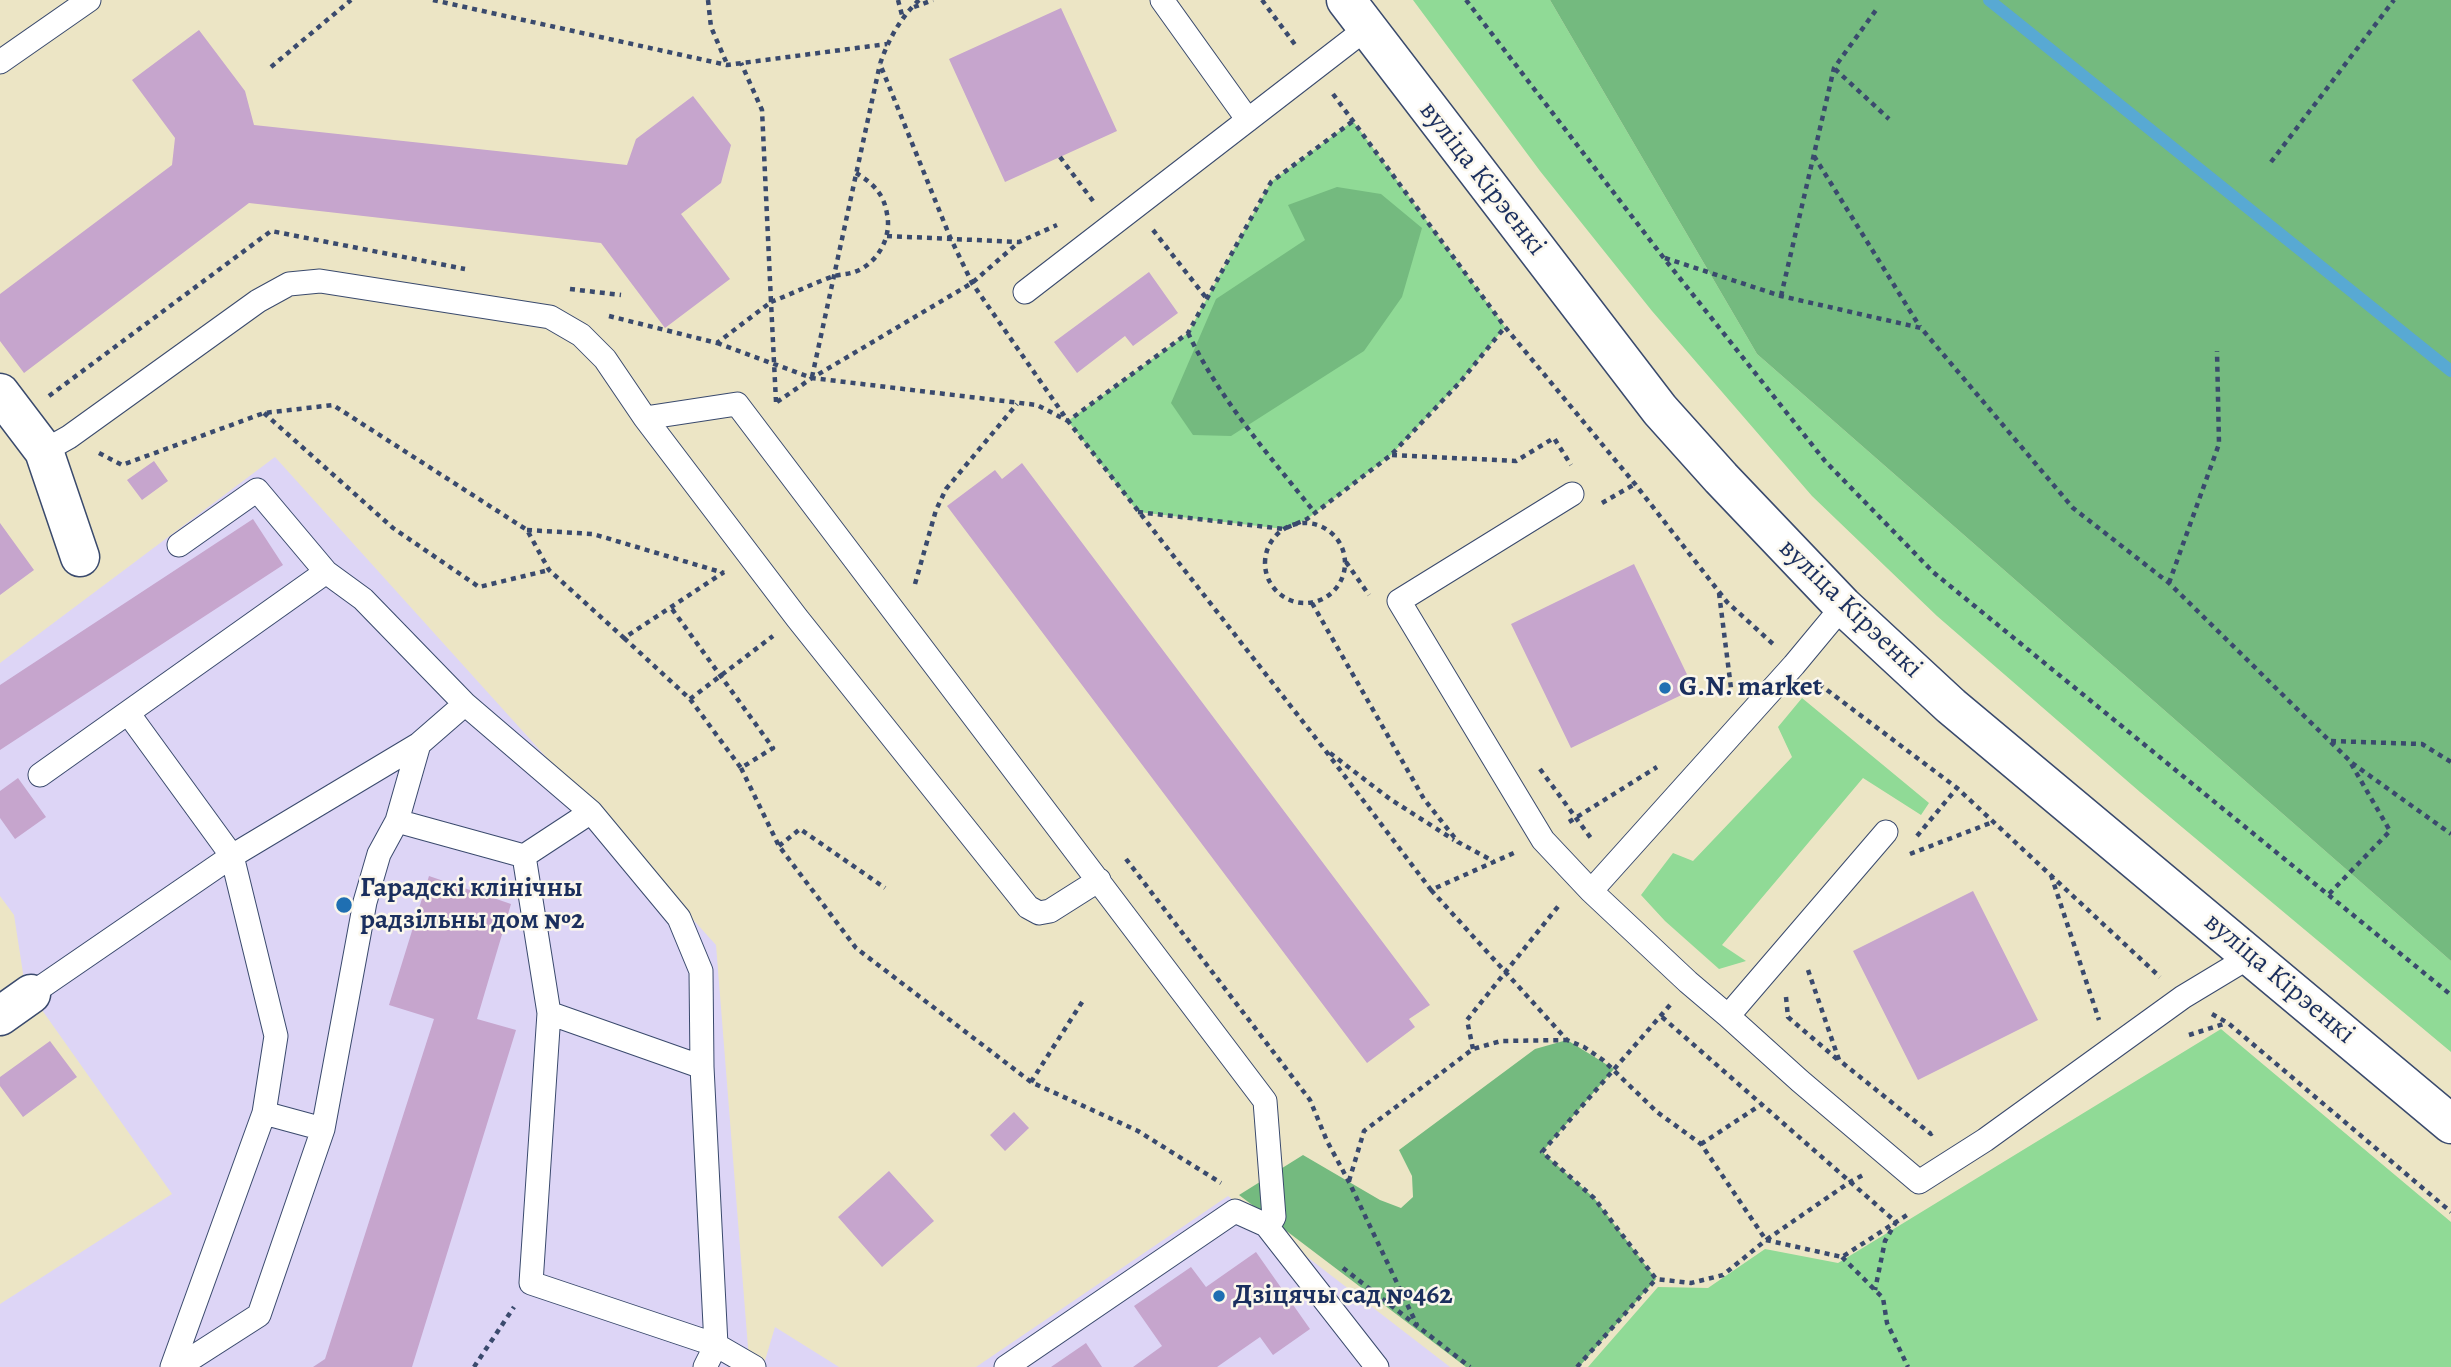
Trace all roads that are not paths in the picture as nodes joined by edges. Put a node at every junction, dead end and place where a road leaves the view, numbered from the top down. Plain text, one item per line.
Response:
1 (89, 0) edge
2 (1162, 0) edge
3 (1356, 14) edge
4 (0, 62) edge
5 (1248, 120) junction
6 (1025, 292) dead end
7 (0, 393) edge
8 (645, 418) junction
9 (56, 444) junction
10 (1574, 483) road end
11 (179, 545) dead end
12 (80, 557) dead end
13 (326, 572) junction
14 (1843, 606) junction
15 (465, 704) junction
16 (128, 713) junction
17 (419, 744) junction
18 (40, 775) dead end
19 (592, 812) junction
20 (397, 821) junction
21 (1886, 832) dead end
22 (233, 856) junction
23 (524, 856) junction
24 (1099, 880) junction
25 (1585, 885) junction
26 (2251, 956) junction
27 (31, 994) joint
28 (549, 1013) junction
29 (0, 1016) edge
30 (1728, 1016) junction
31 (702, 1067) junction
32 (264, 1113) junction
33 (2451, 1124) edge
34 (323, 1129) junction
35 (1271, 1222) junction
36 (716, 1345) junction
37 (172, 1367) edge
38 (178, 1367) edge
39 (705, 1367) edge
40 (754, 1367) edge
41 (1006, 1367) edge
42 (1377, 1367) edge

1 - 4 lane
2 - 5 lane
3 - 5 lane
3 - 14 street, вуліца Кірэенкі
5 - 6 lane
7 - 9 street
8 - 9 lane
8 - 24 lane
8 - 24 lane
9 - 12 street
10 - 25 lane
11 - 13 lane
13 - 15 lane
13 - 16 lane
14 - 25 lane
14 - 26 street, вуліца Кірэенкі
15 - 17 lane
15 - 19 lane
16 - 18 lane
16 - 22 lane
17 - 20 lane
17 - 22 lane
19 - 23 lane
19 - 31 lane
20 - 23 lane
20 - 34 lane
21 - 30 lane
22 - 27 lane
22 - 32 lane
23 - 28 lane
24 - 35 lane
25 - 30 lane
26 - 30 lane
26 - 33 street, вуліца Кірэенкі
27 - 29 street
28 - 31 lane
28 - 36 lane
31 - 36 lane
32 - 34 lane
32 - 37 lane
34 - 38 lane
35 - 41 lane
35 - 42 lane
36 - 39 lane
36 - 40 lane

